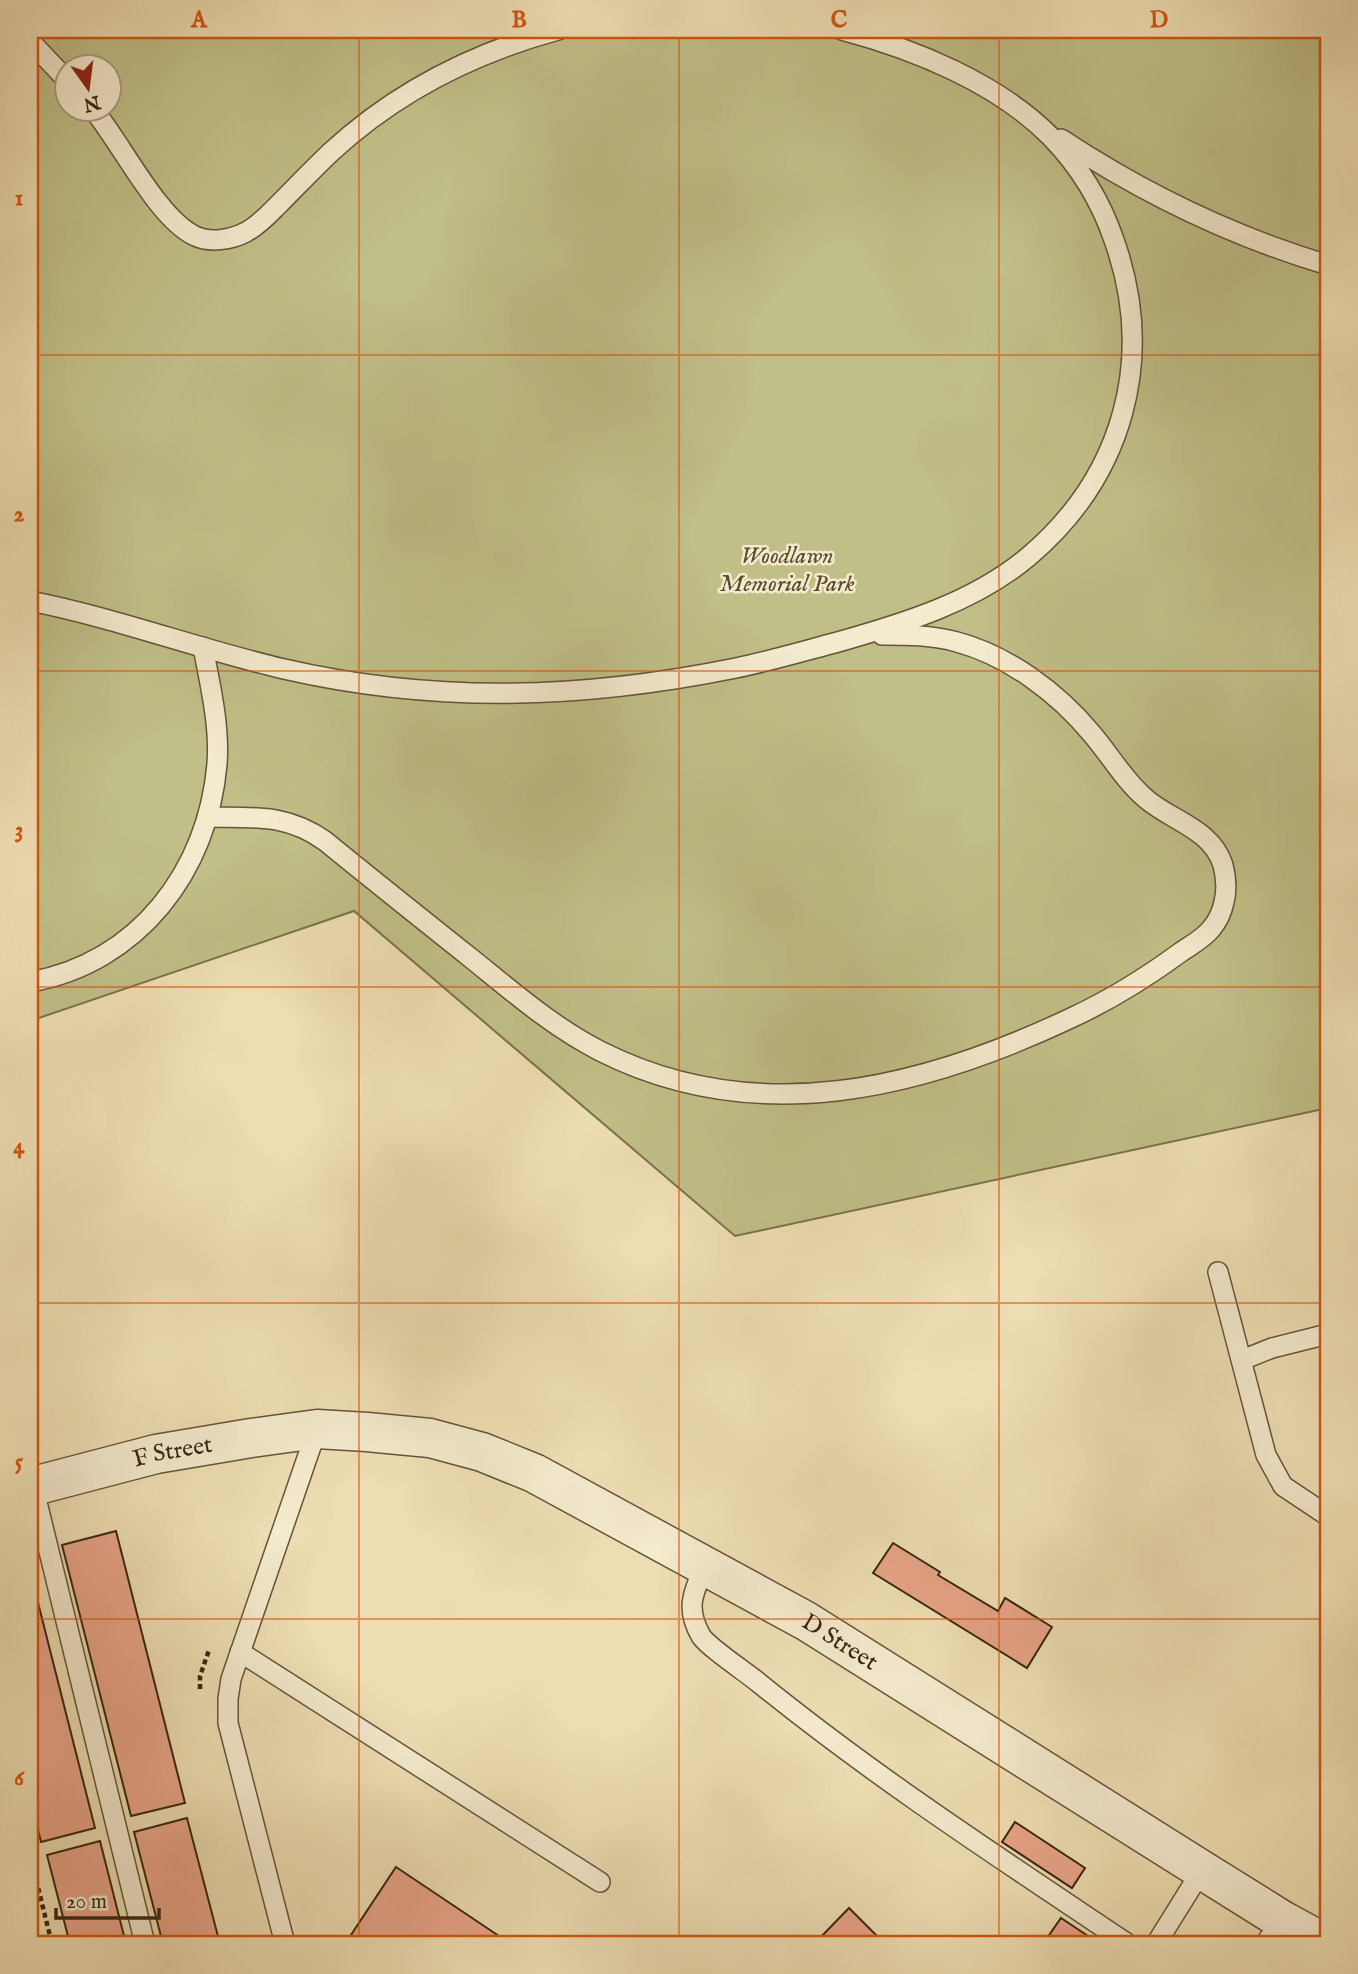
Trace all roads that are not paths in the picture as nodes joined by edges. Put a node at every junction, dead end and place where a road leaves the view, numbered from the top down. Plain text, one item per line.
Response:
1 (558, 30) edge
2 (842, 30) edge
3 (30, 41) edge
4 (52, 64) edge
5 (1027, 114) junction
6 (102, 122) edge
7 (1328, 265) edge
8 (30, 601) edge
9 (860, 636) junction
10 (203, 647) junction
11 (208, 817) junction
12 (30, 982) edge
13 (1218, 1272) dead end
14 (1328, 1334) edge
15 (1242, 1360) junction
16 (317, 1429) junction
17 (32, 1487) edge
18 (1328, 1516) edge
19 (705, 1566) junction
20 (240, 1652) junction
21 (1202, 1870) junction
22 (600, 1882) dead end
23 (1274, 1932) edge
24 (1125, 1942) dead end
25 (145, 1944) edge
26 (285, 1944) edge
27 (1156, 1944) edge
28 (1326, 1944) edge

1 - 6 lane
2 - 5 lane
3 - 4 lane
5 - 7 lane
5 - 9 lane
8 - 10 lane
9 - 10 lane
9 - 11 lane
10 - 11 lane
11 - 12 lane
13 - 15 lane
14 - 15 lane
15 - 18 lane
16 - 17 street, F Street
16 - 19 street, D Street
16 - 20 lane
17 - 25 lane
19 - 21 street, D Street
19 - 24 lane
20 - 22 lane
20 - 26 lane
21 - 23 street, D Street
21 - 27 lane
23 - 28 street, D Street

